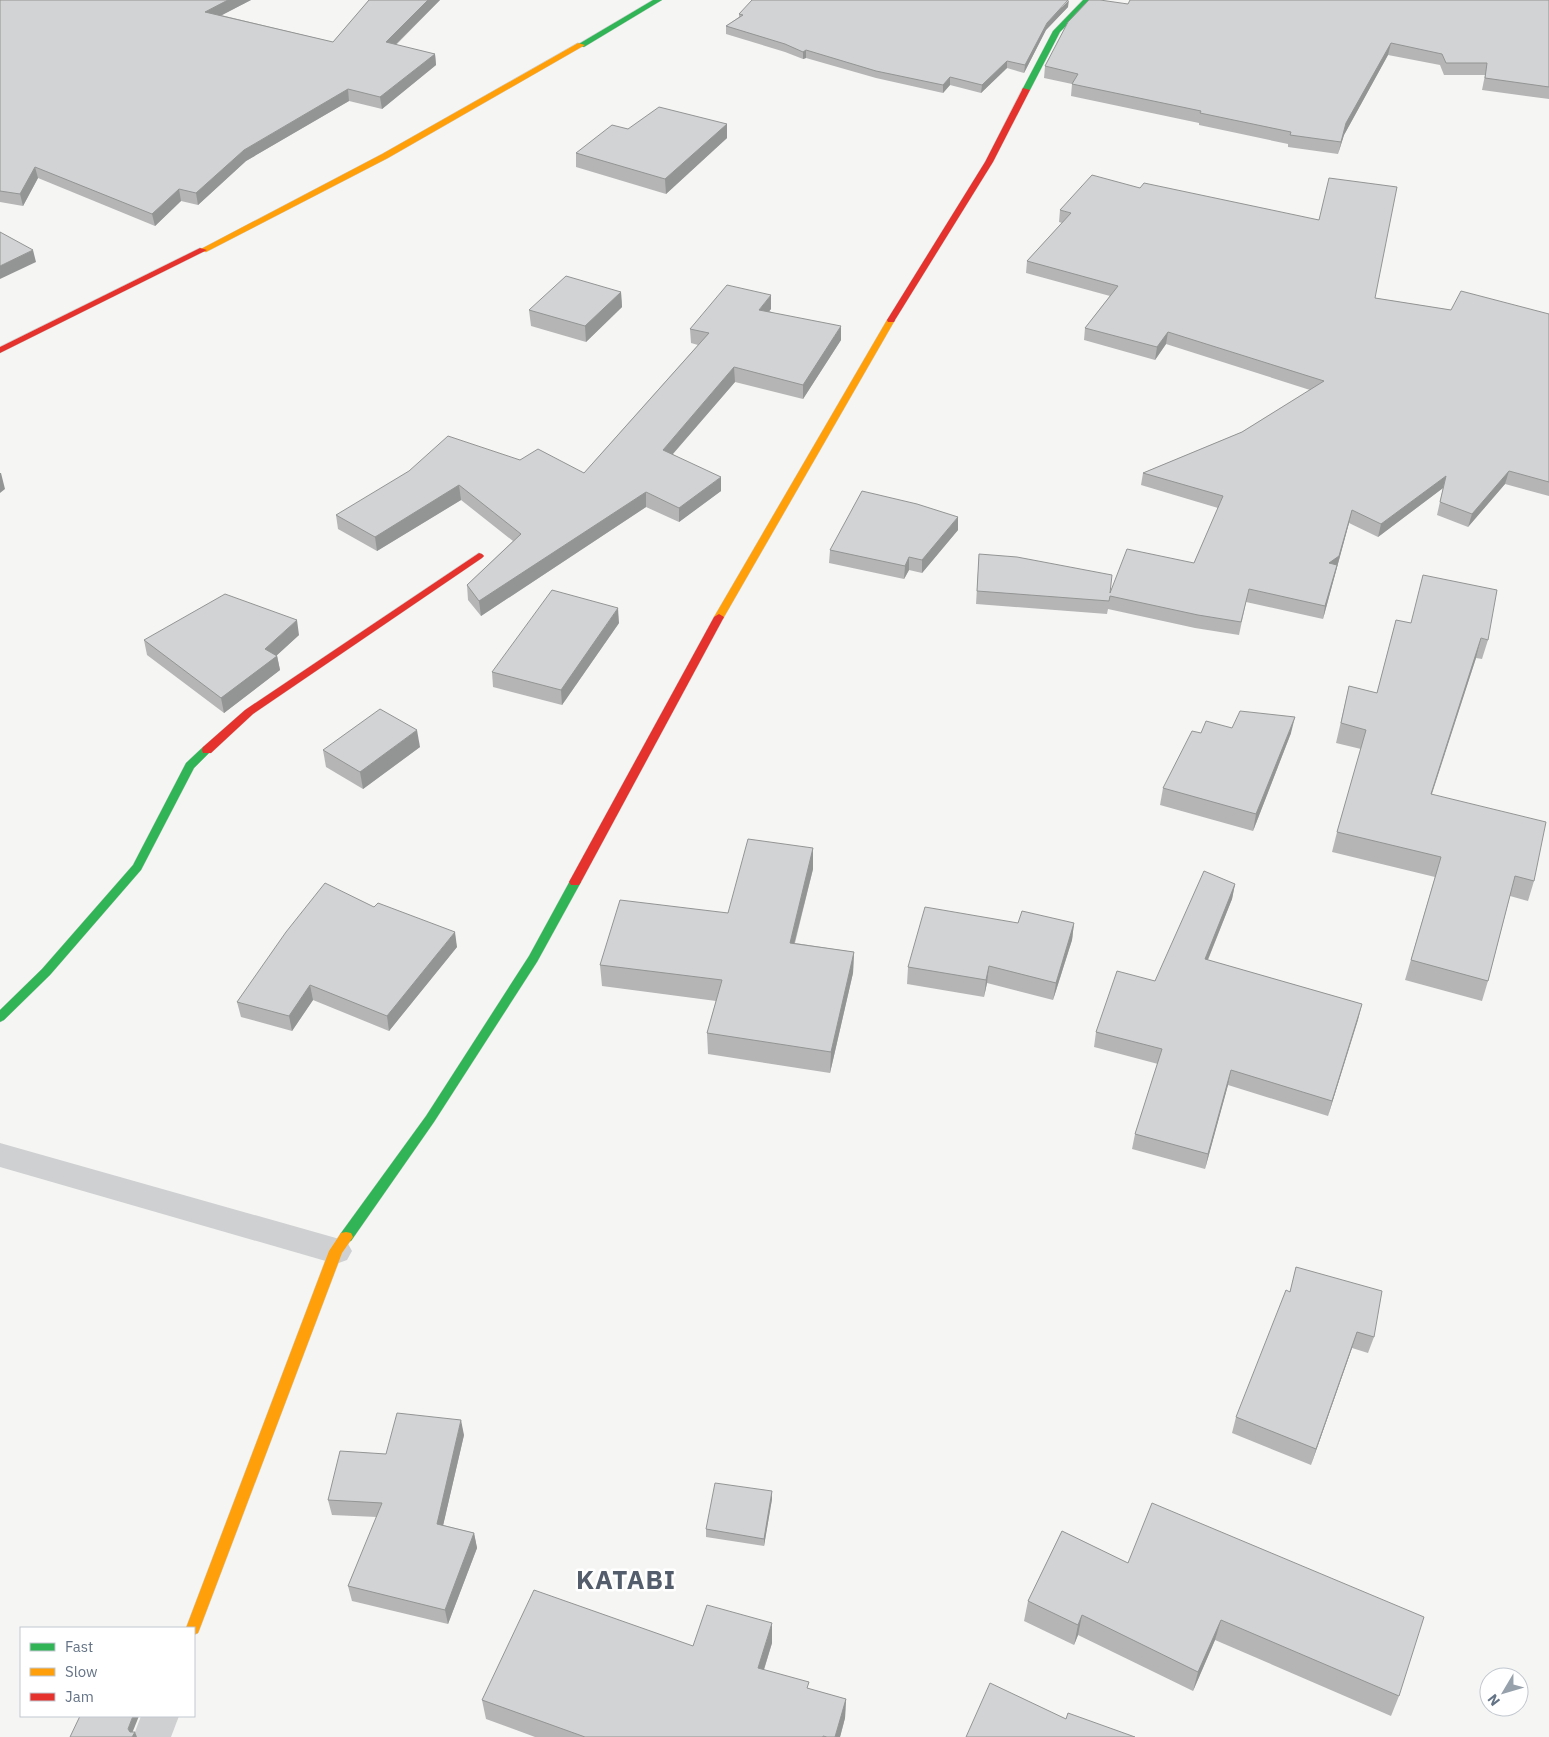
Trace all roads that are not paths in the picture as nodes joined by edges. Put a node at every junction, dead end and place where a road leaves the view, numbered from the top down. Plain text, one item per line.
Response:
1 (658, 0) edge
2 (1087, 0) edge
3 (0, 350) edge
4 (479, 556) dead end
5 (0, 1018) edge
6 (0, 1155) edge
7 (336, 1251) junction
8 (193, 1627) edge
9 (160, 1717) edge
10 (152, 1737) edge

1 - 3 street
2 - 7 street
4 - 5 street
6 - 7 street
7 - 8 street
9 - 10 street

